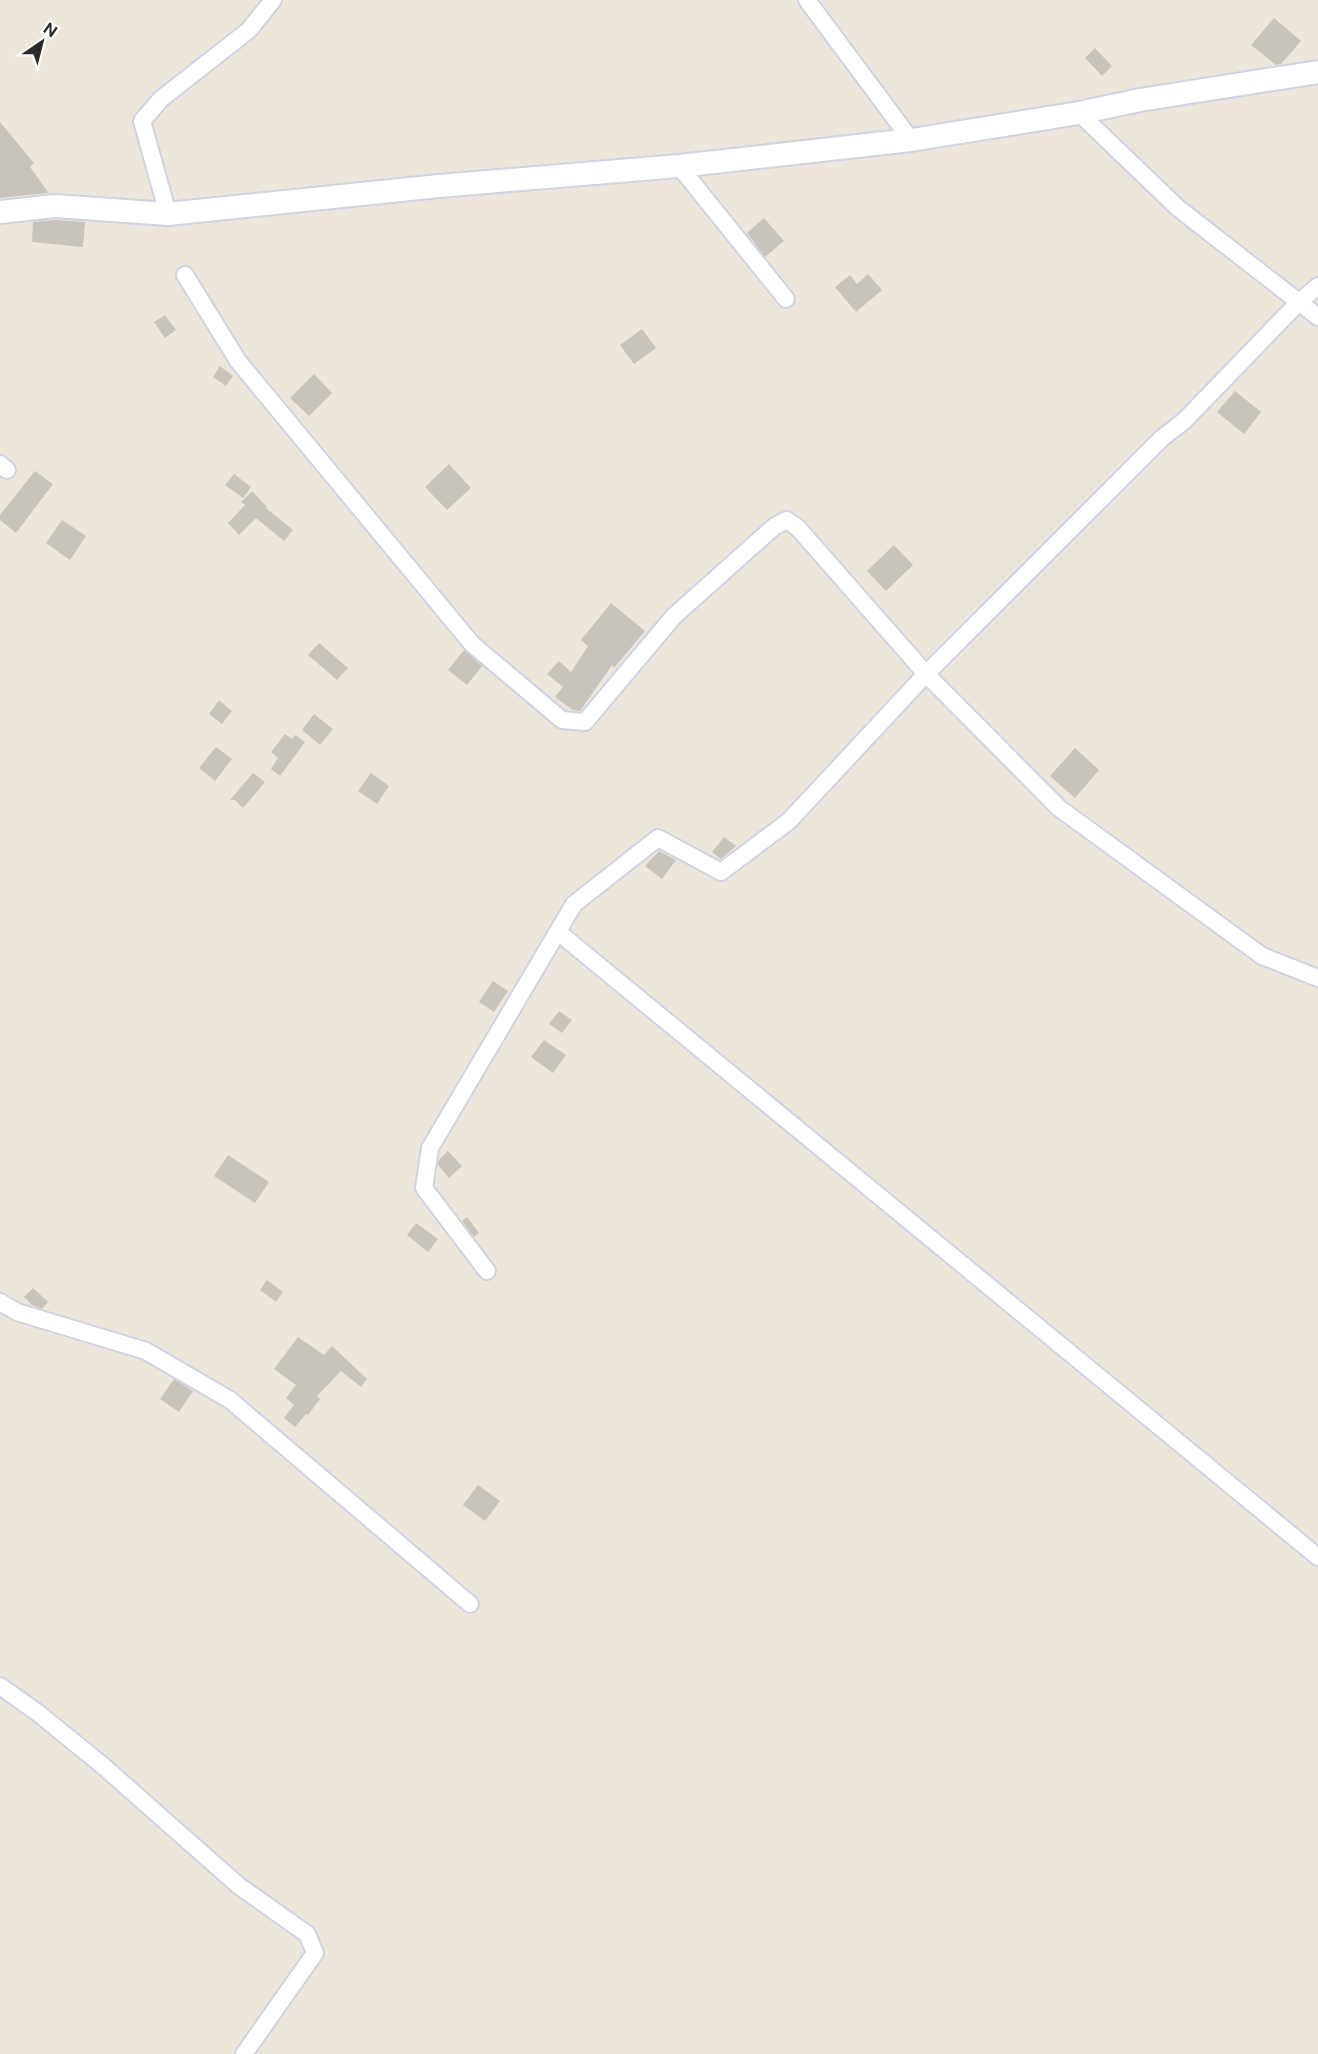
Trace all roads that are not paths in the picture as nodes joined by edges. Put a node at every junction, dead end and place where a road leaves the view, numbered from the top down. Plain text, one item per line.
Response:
1 (273, 0) edge
2 (807, 0) edge
3 (1318, 72) edge
4 (1079, 112) junction
5 (911, 140) junction
6 (679, 166) junction
7 (0, 212) edge
8 (168, 214) junction
9 (185, 275) dead end
10 (1318, 286) edge
11 (786, 299) dead end
12 (1298, 303) junction
13 (1318, 317) edge
14 (926, 674) junction
15 (558, 932) junction
16 (1318, 978) edge
17 (487, 1271) dead end
18 (0, 1302) edge
19 (1318, 1557) edge
20 (470, 1604) dead end
21 (0, 1686) edge
22 (244, 2054) edge

1 - 8 street
2 - 5 street
3 - 4 main road
4 - 5 main road
4 - 12 street
5 - 6 main road
6 - 8 main road
6 - 11 street
7 - 8 main road
9 - 14 street
10 - 12 street
12 - 13 street
12 - 14 street
14 - 15 street
14 - 16 street
15 - 17 street
15 - 19 street
18 - 20 street
21 - 22 street

